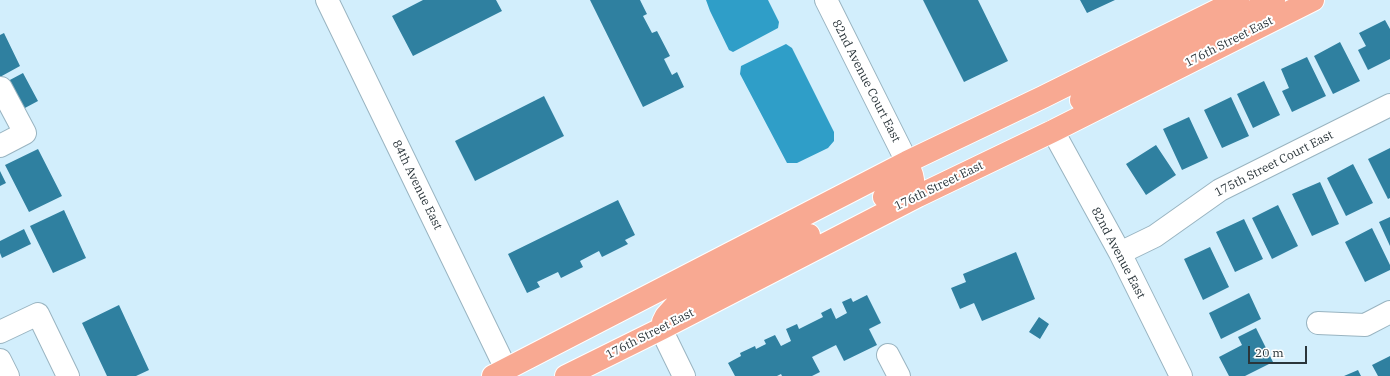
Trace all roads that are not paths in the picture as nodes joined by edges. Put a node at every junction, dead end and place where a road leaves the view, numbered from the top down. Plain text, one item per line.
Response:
1 (328, 0) edge
2 (826, 0) edge
3 (1238, 0) edge
4 (1274, 0) edge
5 (1313, 0) edge
6 (1, 88) dead end
7 (1390, 105) edge
8 (1053, 131) junction
9 (0, 146) edge
10 (906, 162) junction
11 (1120, 254) junction
12 (1390, 312) edge
13 (1318, 324) dead end
14 (661, 329) junction
15 (0, 332) edge
16 (888, 355) dead end
17 (0, 360) edge
18 (500, 373) edge
19 (8, 376) edge
20 (68, 376) edge
21 (566, 376) edge
22 (684, 376) edge
23 (899, 376) edge
24 (1181, 376) edge

1 - 18 street, 84th Avenue East
2 - 10 street, 82nd Avenue Court East
3 - 10 main road
4 - 8 main road
5 - 8 main road, 176th Street East
6 - 9 street
7 - 11 street, 175th Street Court East
8 - 11 street, 82nd Avenue East
8 - 14 main road, 176th Street East
10 - 14 main road
10 - 18 main road
11 - 24 street, 82nd Avenue East
12 - 13 street
14 - 21 main road, 176th Street East
14 - 22 street
15 - 20 street
16 - 23 street
17 - 19 street

